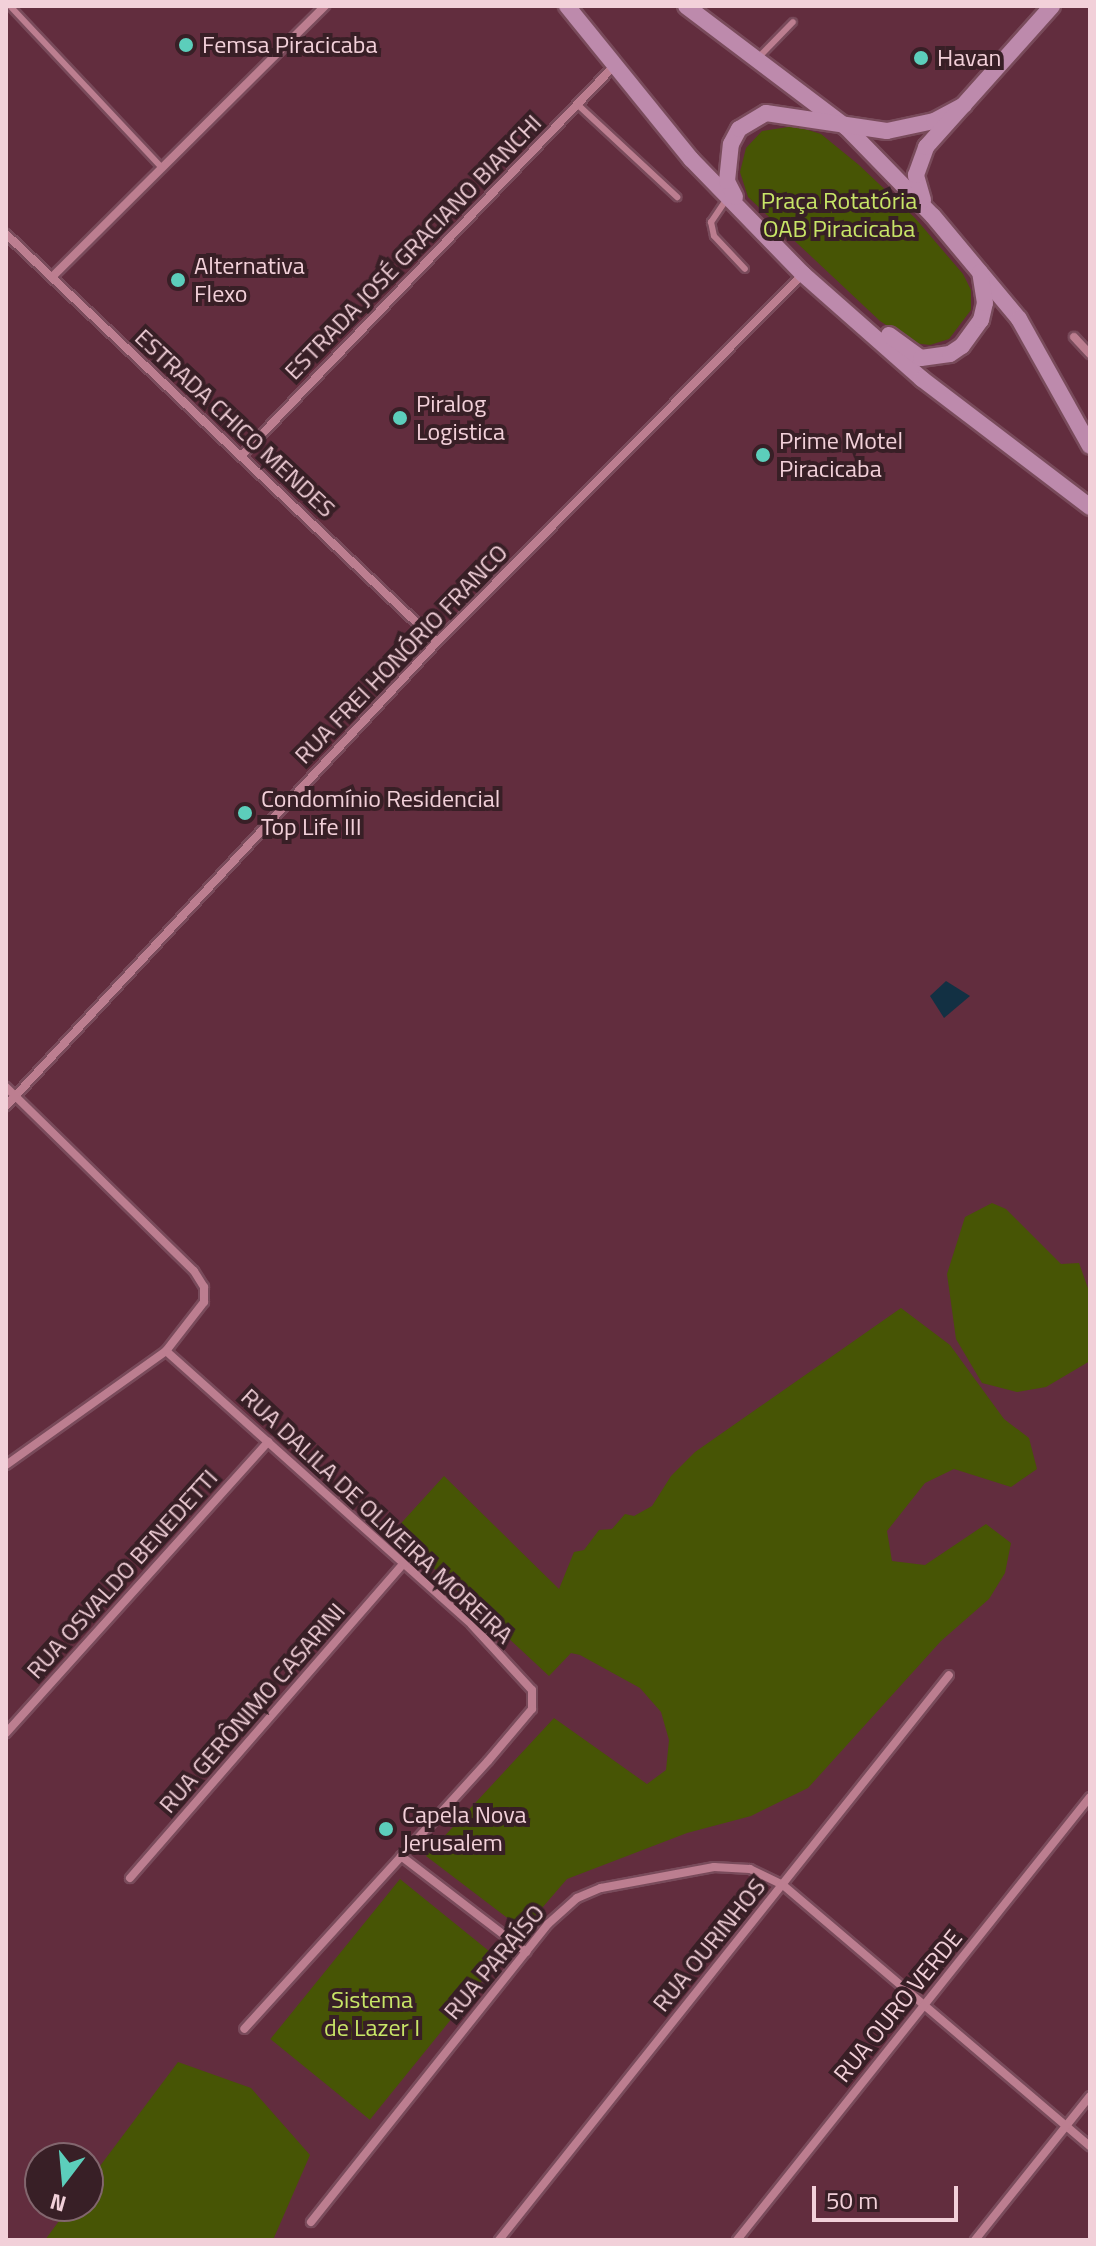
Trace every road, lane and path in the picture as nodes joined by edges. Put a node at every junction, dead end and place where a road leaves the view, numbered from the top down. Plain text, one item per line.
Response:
1 (10, 6) edge
2 (325, 6) edge
3 (567, 6) edge
4 (686, 6) edge
5 (1052, 6) edge
6 (793, 22) dead end
7 (758, 58) junction
8 (614, 66) junction
9 (577, 104) junction
10 (964, 105) junction
11 (846, 127) junction
12 (162, 168) junction
13 (677, 197) dead end
14 (728, 197) junction
15 (933, 216) junction
16 (753, 223) junction
17 (6, 234) edge
18 (975, 263) junction
19 (745, 269) dead end
20 (803, 274) junction
21 (52, 277) junction
22 (852, 316) junction
23 (1074, 337) dead end
24 (1090, 354) edge
25 (1090, 446) edge
26 (241, 456) junction
27 (1090, 507) edge
28 (437, 642) junction
29 (6, 1087) edge
30 (16, 1096) junction
31 (6, 1106) edge
32 (166, 1351) junction
33 (268, 1442) junction
34 (6, 1465) edge
35 (403, 1564) junction
36 (949, 1675) dead end
37 (6, 1733) edge
38 (1090, 1797) edge
39 (401, 1856) junction
40 (130, 1878) dead end
41 (783, 1885) junction
42 (526, 1952) junction
43 (925, 2003) junction
44 (244, 2029) dead end
45 (1090, 2096) edge
46 (1066, 2126) junction
47 (1090, 2146) edge
48 (311, 2222) dead end
49 (499, 2240) edge
50 (737, 2240) edge
51 (975, 2240) edge

1 - 12 lane
2 - 12 street
3 - 8 main road
4 - 7 main road
5 - 10 main road
6 - 7 lane
7 - 11 main road
8 - 9 street, ESTRADA JOSÉ GRACIANO BIANCHI
8 - 14 main road
9 - 13 lane
9 - 26 street, ESTRADA JOSÉ GRACIANO BIANCHI
10 - 11 main road
10 - 15 main road
11 - 15 main road
11 - 16 main road
12 - 21 street
14 - 16 main road
14 - 19 lane
15 - 18 main road
16 - 20 main road
17 - 21 street, ESTRADA CHICO MENDES
18 - 22 main road
18 - 25 main road
20 - 22 main road
20 - 28 street, RUA FREI HONÓRIO FRANCO
21 - 26 street, ESTRADA CHICO MENDES
22 - 27 main road
23 - 24 street
26 - 28 street, ESTRADA CHICO MENDES
28 - 30 street, RUA FREI HONÓRIO FRANCO
29 - 30 street
30 - 31 street, RUA FREI HONÓRIO FRANCO
30 - 32 street
32 - 33 street, RUA DALILA DE OLIVEIRA MOREIRA
32 - 34 street
33 - 35 street, RUA DALILA DE OLIVEIRA MOREIRA
33 - 37 street, RUA OSVALDO BENEDETTI
35 - 39 street, RUA DALILA DE OLIVEIRA MOREIRA
35 - 40 street, RUA GERÔNIMO CASARINI
36 - 41 street, RUA OURINHOS
38 - 43 street, RUA OURO VERDE
39 - 42 street
39 - 44 street
41 - 42 street, RUA PARAÍSO
41 - 43 street
41 - 49 street, RUA OURINHOS
42 - 48 street, RUA PARAÍSO
43 - 46 street
43 - 50 street, RUA OURO VERDE
45 - 46 street
46 - 47 street
46 - 51 street

